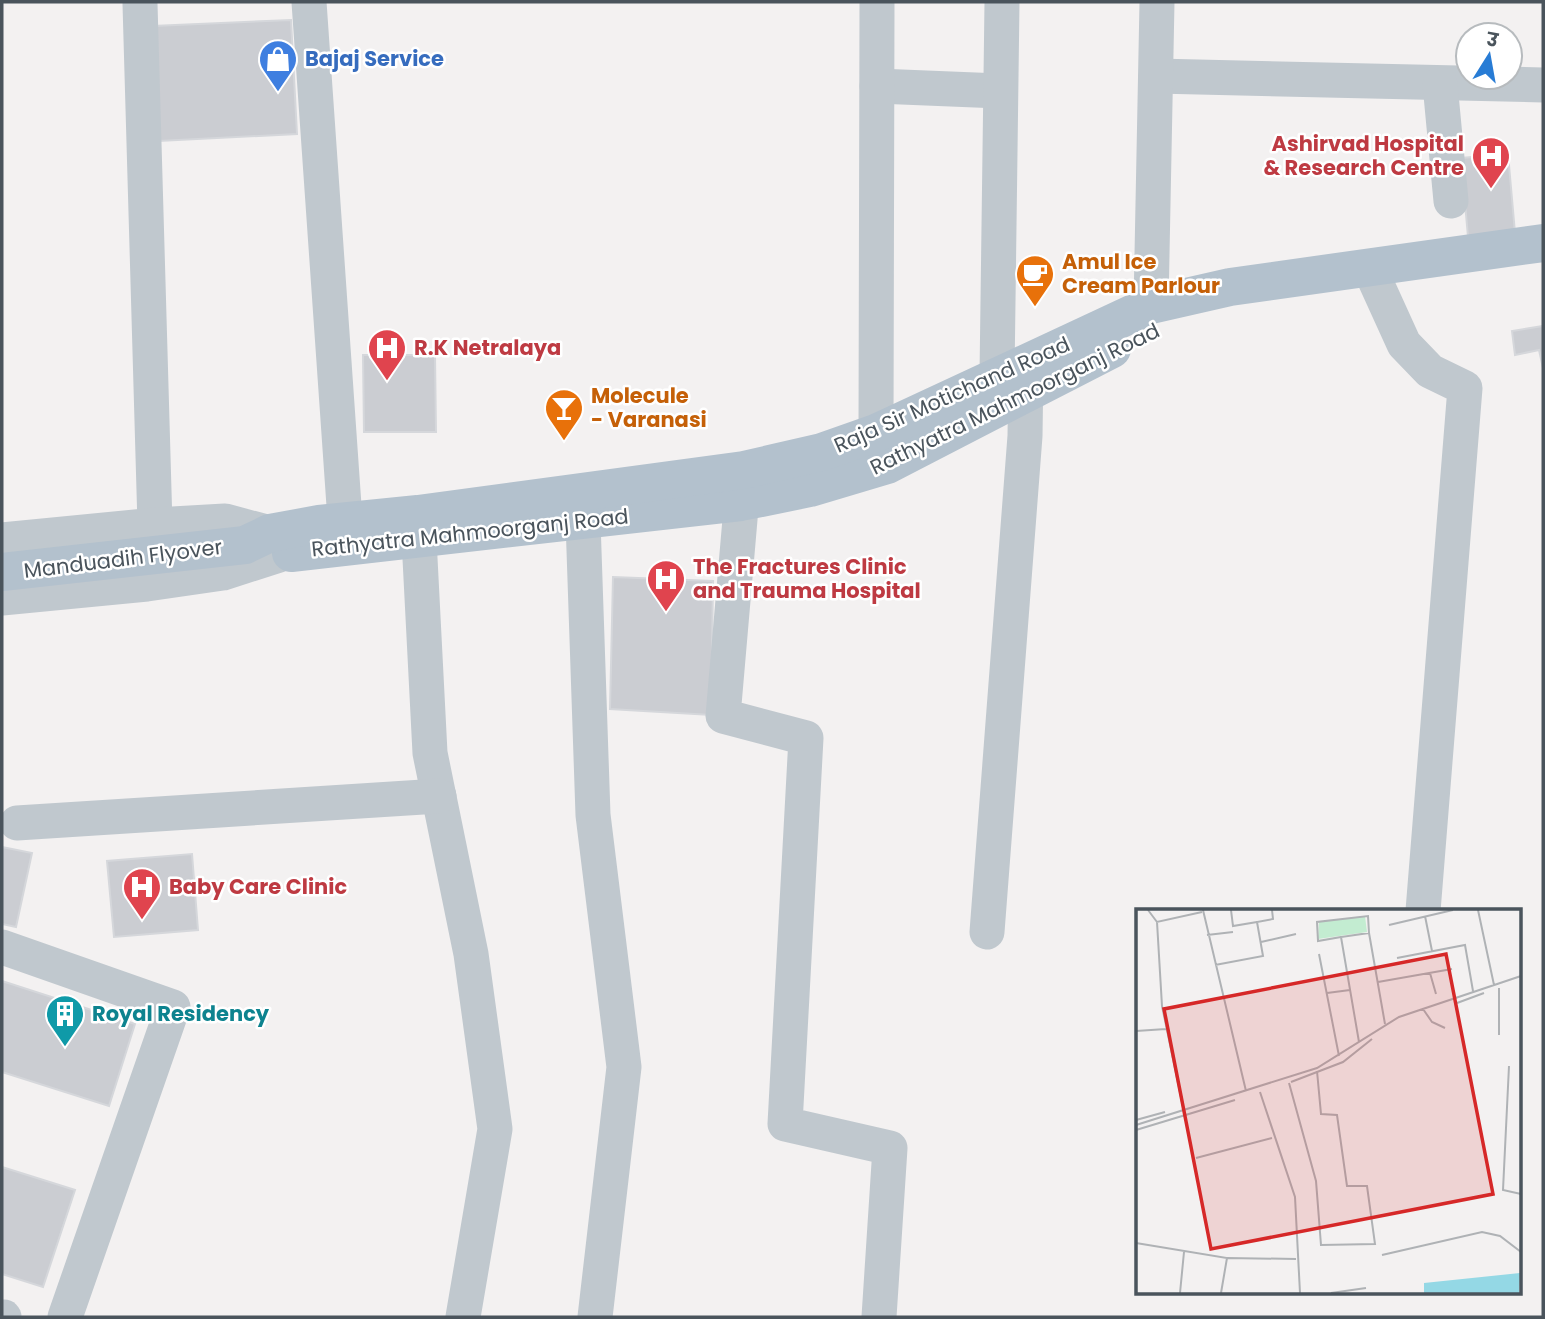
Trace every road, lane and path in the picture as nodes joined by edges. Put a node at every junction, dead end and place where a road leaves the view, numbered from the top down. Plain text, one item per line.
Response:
1 (309, 2) edge
2 (877, 2) edge
3 (1002, 2) edge
4 (1157, 2) edge
5 (140, 4) dead end
6 (1156, 76) junction
7 (1440, 84) junction
8 (1543, 85) edge
9 (877, 86) junction
10 (1000, 91) junction
11 (1451, 201) dead end
12 (1543, 243) edge
13 (1543, 270) edge
14 (1373, 277) junction
15 (1151, 305) junction
16 (1016, 378) junction
17 (876, 433) junction
18 (743, 486) junction
19 (345, 520) junction
20 (583, 521) junction
21 (155, 525) junction
22 (419, 539) junction
23 (2, 540) edge
24 (265, 544) junction
25 (2, 572) edge
26 (2, 598) edge
27 (439, 796) junction
28 (17, 823) dead end
29 (1423, 909) edge
30 (987, 932) dead end
31 (2, 947) edge
32 (65, 1317) edge
33 (463, 1317) edge
34 (595, 1317) edge
35 (879, 1317) edge

1 - 19 street
2 - 9 street
3 - 10 street
4 - 6 street
5 - 21 street
6 - 7 street
6 - 15 street
7 - 8 street
7 - 11 street
9 - 10 street
9 - 17 street
10 - 16 street
12 - 14 main road, Raja Sir Motichand Road
13 - 14 main road, Rathyatra Mahmoorganj Road
14 - 15 main road, Raja Sir Motichand Road
14 - 16 main road, Rathyatra Mahmoorganj Road
14 - 29 street
15 - 16 main road, Raja Sir Motichand Road
16 - 17 main road, Raja Sir Motichand Road
16 - 18 main road, Rathyatra Mahmoorganj Road
16 - 30 street
17 - 18 main road, Raja Sir Motichand Road
18 - 19 main road, Raja Sir Motichand Road
18 - 20 main road, Rathyatra Mahmoorganj Road
18 - 35 street
19 - 24 main road, Raja Sir Motichand Road
20 - 22 main road, Rathyatra Mahmoorganj Road
20 - 34 street
21 - 23 street
21 - 24 street
22 - 24 main road, Rathyatra Mahmoorganj Road
22 - 27 street
24 - 25 main road, Manduadih Flyover
24 - 26 street
27 - 28 street
27 - 33 street
31 - 32 street

